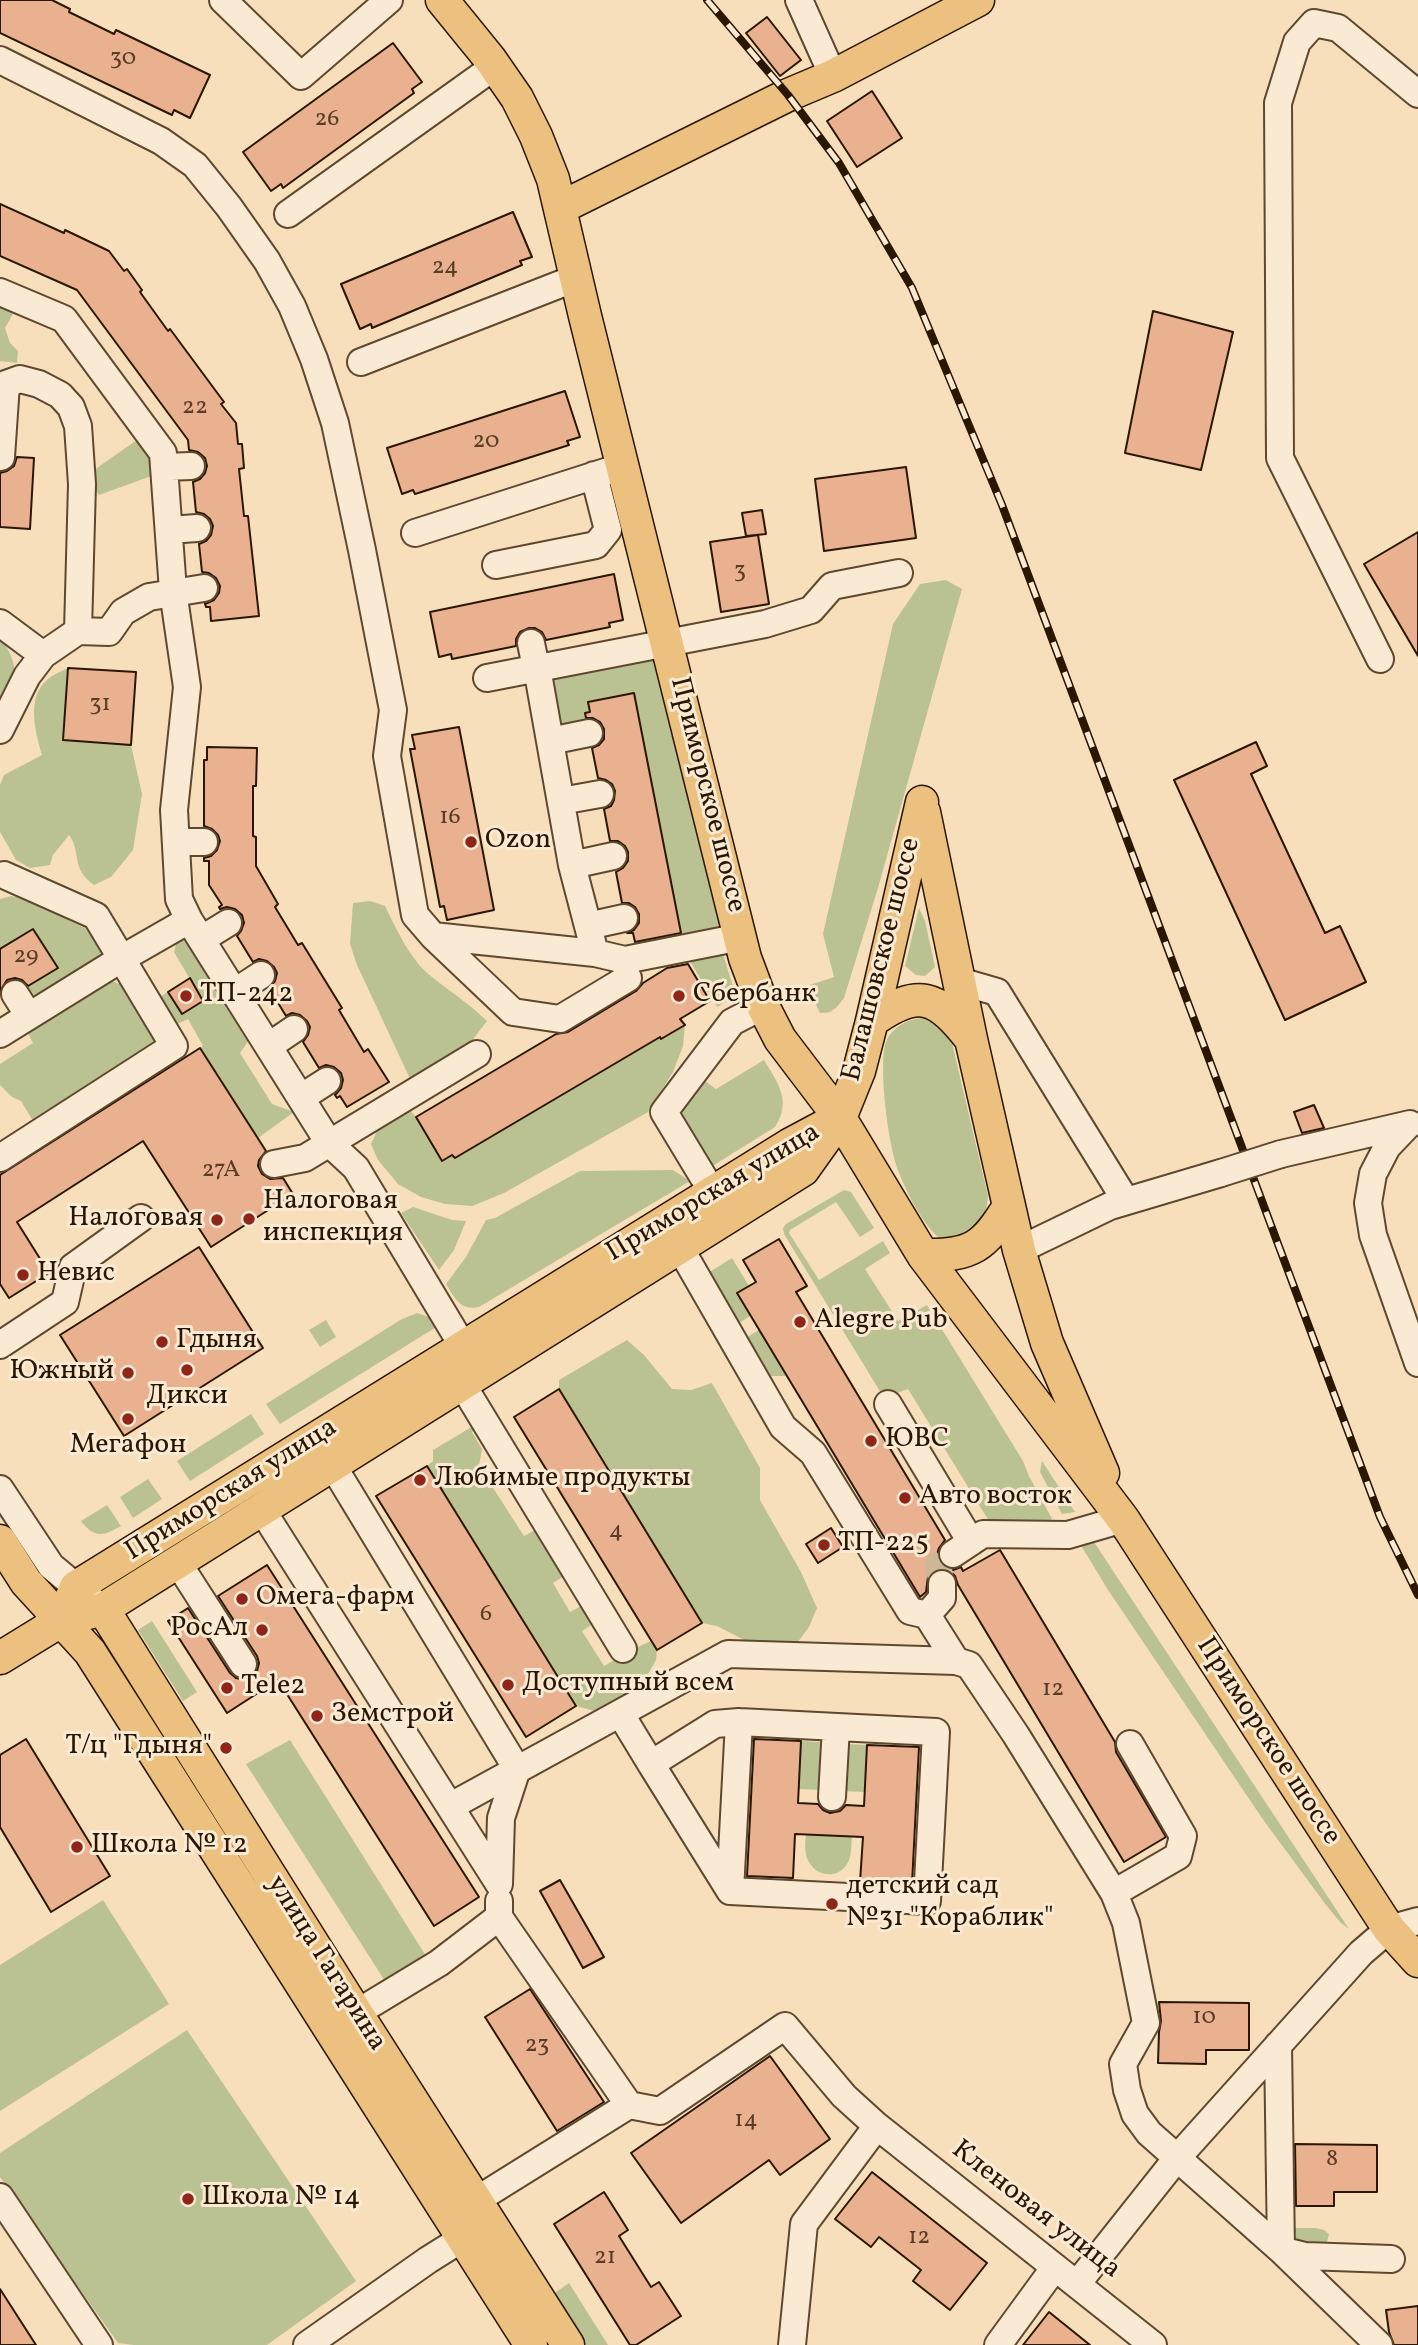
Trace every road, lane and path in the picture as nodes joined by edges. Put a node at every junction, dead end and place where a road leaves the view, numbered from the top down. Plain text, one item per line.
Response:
1 (223, 0) edge
2 (389, 0) edge
3 (442, 0) edge
4 (799, 0) edge
5 (978, 0) edge
6 (0, 60) edge
7 (495, 66) junction
8 (833, 76) junction
9 (1418, 94) edge
10 (560, 208) junction
11 (288, 214) dead end
12 (576, 278) junction
13 (0, 292) edge
14 (361, 362) dead end
15 (2, 416) edge
16 (1, 457) edge
17 (191, 466) dead end
18 (164, 467) junction
19 (609, 471) junction
20 (197, 528) dead end
21 (169, 530) junction
22 (415, 533) dead end
23 (496, 565) dead end
24 (899, 573) dead end
25 (204, 588) dead end
26 (173, 592) junction
27 (0, 624) edge
28 (78, 631) junction
29 (668, 642) junction
30 (43, 655) junction
31 (1380, 659) dead end
32 (535, 660) junction
33 (487, 678) dead end
34 (0, 730) edge
35 (589, 733) dead end
36 (550, 741) junction
37 (600, 794) dead end
38 (561, 801) junction
39 (922, 802) joint
40 (176, 842) junction
41 (204, 842) dead end
42 (613, 856) dead end
43 (572, 865) junction
44 (1, 875) edge
45 (624, 918) dead end
46 (228, 923) dead end
47 (588, 926) junction
48 (196, 930) junction
49 (433, 936) junction
50 (741, 937) junction
51 (595, 953) junction
52 (121, 959) junction
53 (261, 975) dead end
54 (628, 978) dead end
55 (959, 981) junction
56 (235, 992) junction
57 (15, 994) dead end
58 (762, 1006) junction
59 (29, 1016) junction
60 (872, 1021) junction
61 (294, 1029) dead end
62 (0, 1034) edge
63 (971, 1039) junction
64 (269, 1046) junction
65 (477, 1054) dead end
66 (327, 1081) dead end
67 (302, 1097) junction
68 (840, 1118) junction
69 (1413, 1123) edge
70 (329, 1143) junction
71 (0, 1158) edge
72 (274, 1164) dead end
73 (1126, 1201) junction
74 (1009, 1206) junction
75 (141, 1218) dead end
76 (695, 1221) junction
77 (1019, 1250) junction
78 (923, 1255) junction
79 (0, 1345) edge
80 (464, 1349) junction
81 (1418, 1363) edge
82 (462, 1384) junction
83 (888, 1404) dead end
84 (333, 1466) junction
85 (0, 1489) edge
86 (262, 1510) junction
87 (1123, 1519) junction
88 (0, 1541) edge
89 (178, 1563) junction
90 (942, 1584) tunnel mouth
91 (76, 1587) junction
92 (103, 1609) junction
93 (927, 1615) junction
94 (62, 1620) junction
95 (623, 1649) dead end
96 (0, 1658) edge
97 (956, 1661) junction
98 (243, 1664) dead end
99 (620, 1713) junction
100 (739, 1722) junction
101 (836, 1727) junction
102 (1130, 1744) dead end
103 (650, 1764) junction
104 (517, 1769) junction
105 (832, 1797) dead end
106 (451, 1805) junction
107 (499, 1884) junction
108 (730, 1891) junction
109 (1114, 1893) junction
110 (499, 1917) junction
111 (1403, 1925) edge
112 (1418, 1961) edge
113 (343, 2022) junction
114 (1278, 2045) junction
115 (629, 2105) junction
116 (877, 2126) junction
117 (1177, 2158) junction
118 (0, 2197) edge
119 (482, 2211) junction
120 (456, 2228) junction
121 (1280, 2250) junction
122 (1391, 2259) dead end
123 (1055, 2267) junction
124 (1077, 2284) junction
125 (99, 2345) edge
126 (307, 2345) edge
127 (531, 2345) edge
128 (568, 2345) edge
129 (792, 2345) edge
130 (998, 2345) edge
131 (1153, 2345) edge
132 (1379, 2345) edge

1 - 2 street
3 - 7 main road, Приморское шоссе
4 - 8 street
5 - 8 main road
6 - 49 street
7 - 10 main road, Приморское шоссе
7 - 11 street
8 - 10 main road
9 - 31 street
10 - 12 main road, Приморское шоссе
12 - 14 street
12 - 19 main road, Приморское шоссе
13 - 18 street
15 - 16 street
15 - 28 street
17 - 18 street
18 - 21 street
19 - 22 street
19 - 23 street
19 - 29 main road, Приморское шоссе
20 - 21 street
21 - 26 street
24 - 29 street
25 - 26 street
26 - 28 street
26 - 40 street
27 - 30 street
28 - 30 street
29 - 32 street
29 - 50 main road, Приморское шоссе
30 - 34 street
32 - 33 street
32 - 36 street
35 - 36 street
36 - 38 street
37 - 38 street
38 - 43 street
39 - 55 main road, Приморское шоссе
39 - 60 main road, Балашовское шоссе
40 - 41 street
40 - 48 street
42 - 43 street
43 - 47 street
44 - 52 street
45 - 47 street
46 - 48 street
47 - 51 street
48 - 52 street
48 - 56 street
49 - 51 street
49 - 54 street
50 - 51 street
50 - 58 main road, Приморское шоссе
52 - 59 street
52 - 71 street
53 - 56 street
55 - 63 main road, Приморское шоссе
55 - 73 street
56 - 64 street
57 - 59 street
58 - 68 main road, Приморское шоссе
58 - 76 street
59 - 62 street
60 - 63 main road
60 - 68 main road, Балашовское шоссе
61 - 64 street
63 - 74 main road, Приморское шоссе
64 - 67 street
65 - 70 street
66 - 67 street
67 - 70 street
68 - 76 main road, Приморская улица
68 - 76 main road, Приморская улица
68 - 78 main road, Приморское шоссе
69 - 73 street, bridge
69 - 81 street
70 - 72 street
70 - 80 street
73 - 77 street
74 - 77 main road, Приморское шоссе
74 - 78 main road
75 - 79 street
76 - 80 main road, Приморская улица
76 - 82 main road, Приморская улица
76 - 93 street
77 - 87 main road, Приморское шоссе
78 - 87 main road, Приморское шоссе
80 - 91 main road, Приморская улица
82 - 84 main road, Приморская улица
82 - 95 street
83 - 87 street
84 - 86 main road, Приморская улица
84 - 104 street
85 - 91 street, улица Гагарина
86 - 89 main road, Приморская улица
86 - 106 street
87 - 111 main road, Приморское шоссе
88 - 94 main road, улица Гагарина
89 - 92 main road, Приморская улица
89 - 98 street
90 - 93 street
91 - 92 street, улица Гагарина
91 - 94 main road
92 - 94 main road, Приморская улица
92 - 113 main road, улица Гагарина
93 - 97 street
94 - 96 main road, Приморская улица
94 - 113 main road, улица Гагарина
97 - 99 street
97 - 109 street
99 - 103 street
99 - 104 street
100 - 101 street
100 - 103 street
100 - 108 street
101 - 105 street
101 - 108 street
102 - 109 street
103 - 108 street
104 - 106 street
104 - 107 street
106 - 107 street
107 - 110 street
109 - 117 street
110 - 113 street
110 - 115 street
111 - 112 main road, Приморское шоссе
111 - 114 street
113 - 119 main road, улица Гагарина
113 - 120 main road, улица Гагарина
114 - 117 street
114 - 121 street
115 - 116 street, Кленовая улица
115 - 119 street
116 - 123 street, Кленовая улица
116 - 129 street
117 - 121 street
117 - 124 street
118 - 125 street
119 - 120 street
119 - 128 main road, улица Гагарина
120 - 126 street
120 - 127 main road, улица Гагарина
121 - 122 street
121 - 132 street
123 - 124 street, Кленовая улица
123 - 130 street
124 - 131 street, Кленовая улица

